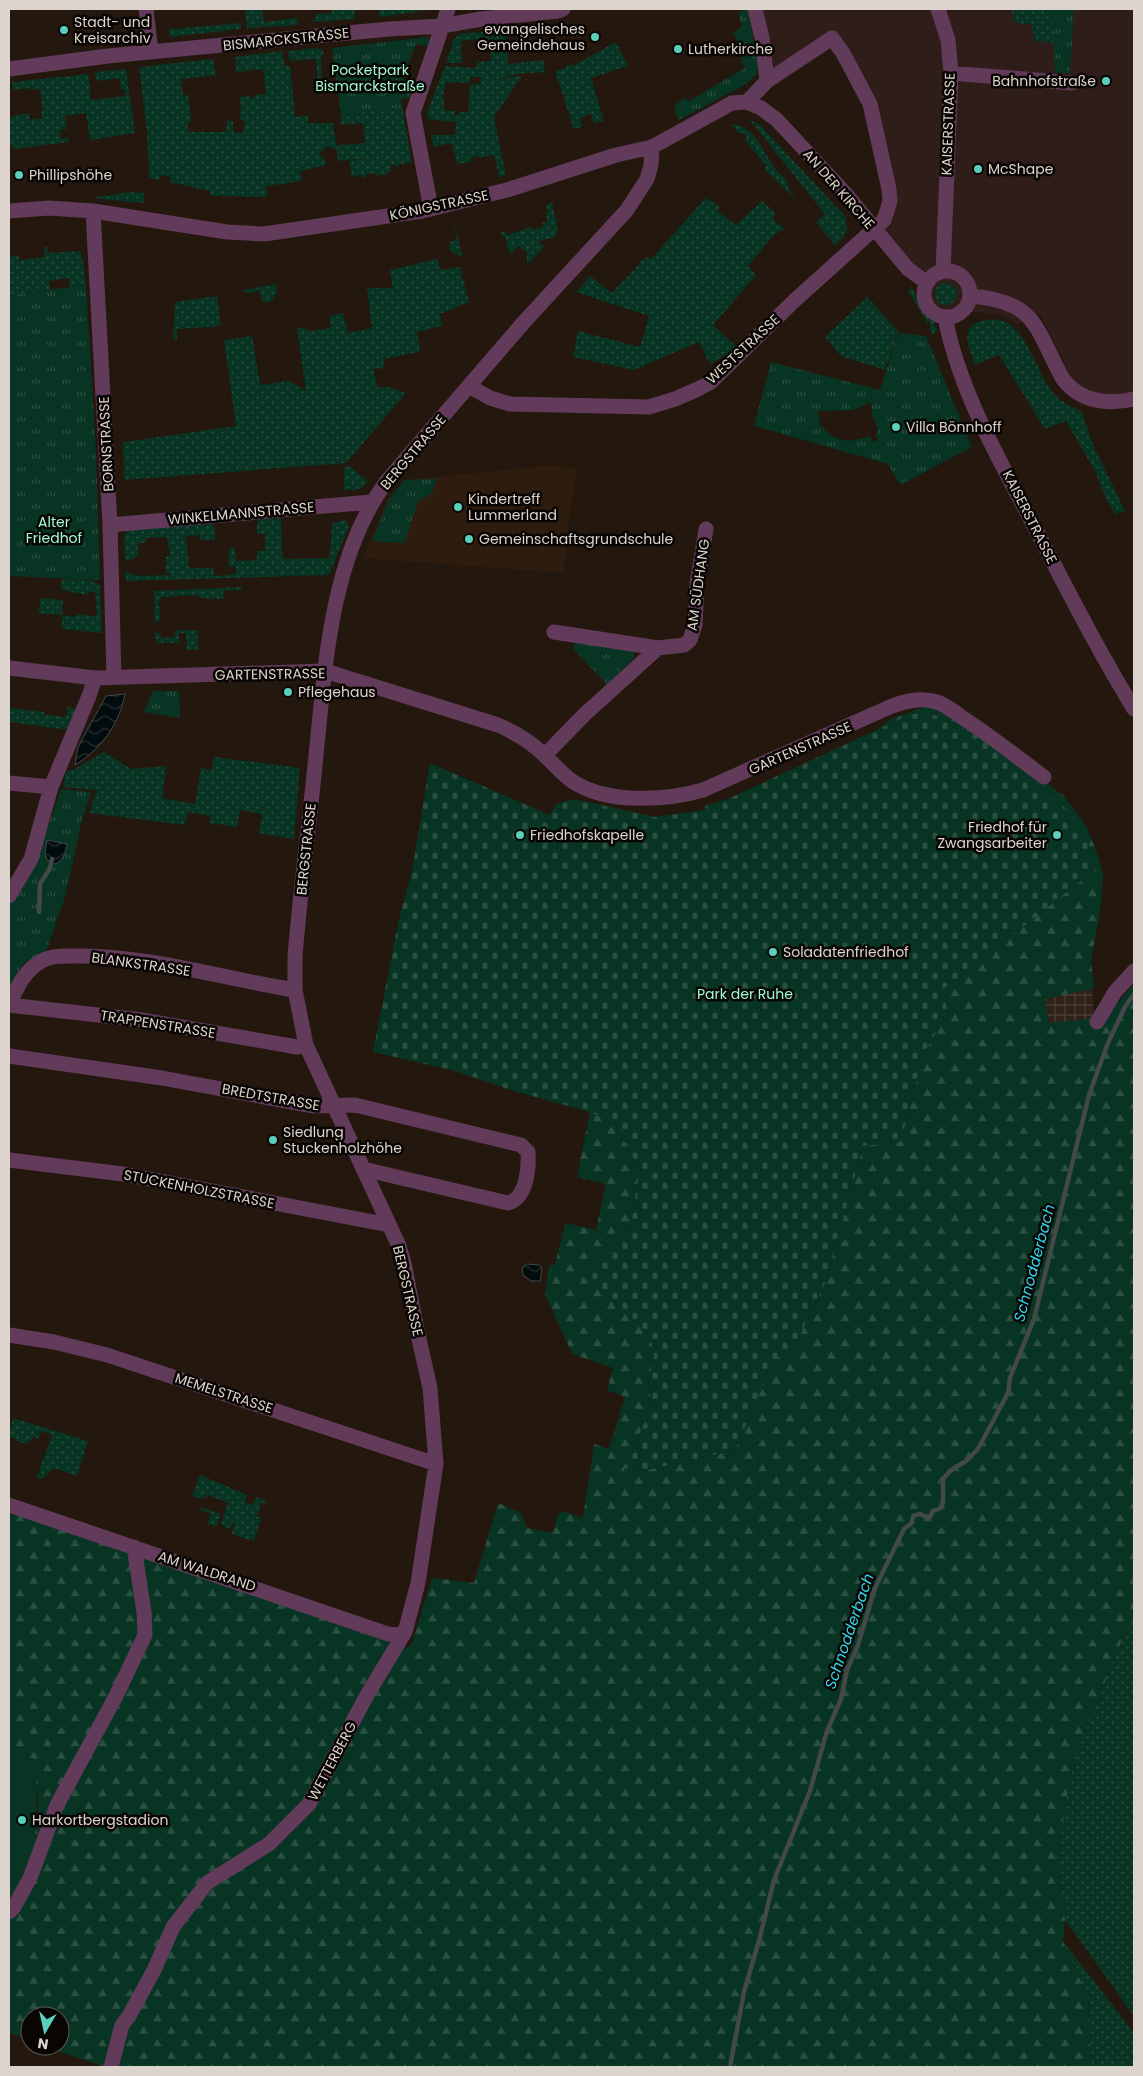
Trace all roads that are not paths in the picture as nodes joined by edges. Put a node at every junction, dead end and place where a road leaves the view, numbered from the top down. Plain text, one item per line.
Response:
1 (146, 9) edge
2 (448, 9) edge
3 (563, 9) edge
4 (755, 9) edge
5 (938, 9) edge
6 (442, 26) junction
7 (151, 52) junction
8 (9, 69) edge
9 (951, 73) junction
10 (768, 81) junction
11 (1072, 82) dead end
12 (747, 102) junction
13 (652, 147) junction
14 (430, 209) junction
15 (9, 211) edge
16 (93, 211) junction
17 (875, 230) junction
18 (943, 271) junction
19 (926, 282) junction
20 (970, 296) junction
21 (945, 317) junction
22 (468, 386) junction
23 (1134, 400) edge
24 (371, 502) junction
25 (110, 525) junction
26 (706, 529) dead end
27 (554, 632) dead end
28 (658, 648) junction
29 (9, 668) edge
30 (325, 671) junction
31 (114, 677) junction
32 (95, 678) junction
33 (1134, 709) edge
34 (545, 755) junction
35 (1044, 777) dead end
36 (9, 783) edge
37 (51, 787) junction
38 (9, 896) edge
39 (1134, 972) edge
40 (295, 990) junction
41 (9, 1005) edge
42 (1097, 1022) dead end
43 (306, 1045) junction
44 (9, 1056) edge
45 (333, 1106) junction
46 (9, 1160) edge
47 (363, 1169) junction
48 (389, 1225) junction
49 (9, 1335) edge
50 (436, 1464) junction
51 (9, 1505) edge
52 (134, 1547) junction
53 (405, 1632) junction
54 (9, 1912) edge
55 (111, 2067) edge

1 - 7 street
2 - 6 street
3 - 6 street, BISMARCKSTRASSE
4 - 10 street
5 - 9 street, KAISERSTRASSE
6 - 7 street, BISMARCKSTRASSE
6 - 14 street
7 - 8 street, BISMARCKSTRASSE
9 - 11 street
9 - 18 street, KAISERSTRASSE
10 - 12 street
10 - 17 street, WESTSTRASSE
12 - 13 street, KÖNIGSTRASSE
12 - 17 street, AN DER KIRCHE
13 - 14 street, KÖNIGSTRASSE
13 - 22 street, BERGSTRASSE
14 - 16 street, KÖNIGSTRASSE
15 - 16 street, KÖNIGSTRASSE
16 - 25 street, BORNSTRASSE
17 - 19 street, AN DER KIRCHE
17 - 22 street, WESTSTRASSE
18 - 19 street
18 - 20 street
19 - 21 street
20 - 21 street
20 - 23 street
21 - 33 street, KAISERSTRASSE
22 - 24 street, BERGSTRASSE
24 - 25 street, WINKELMANNSTRASSE
24 - 30 street, BERGSTRASSE
25 - 31 street, BORNSTRASSE
26 - 28 street, AM SÜDHANG
27 - 28 street
28 - 34 street
29 - 32 street, GARTENSTRASSE
30 - 31 street, GARTENSTRASSE
30 - 34 street, GARTENSTRASSE
30 - 40 street, BERGSTRASSE
31 - 32 street, GARTENSTRASSE
32 - 37 street
34 - 35 street, GARTENSTRASSE
36 - 37 street
37 - 38 street
39 - 42 street
40 - 41 street, BLANKSTRASSE
40 - 43 street, BERGSTRASSE
41 - 43 street, TRAPPENSTRASSE
43 - 45 street, BERGSTRASSE
44 - 45 street, BREDTSTRASSE
45 - 47 street, BERGSTRASSE
45 - 47 street, BREDTSTRASSE
46 - 48 street, STUCKENHOLZSTRASSE
47 - 48 street, BERGSTRASSE
48 - 50 street, BERGSTRASSE
49 - 50 street, MEMELSTRASSE
50 - 53 street, BERGSTRASSE
51 - 52 street, AM WALDRAND
52 - 53 street, AM WALDRAND
52 - 54 street
53 - 55 street, WETTERBERG

